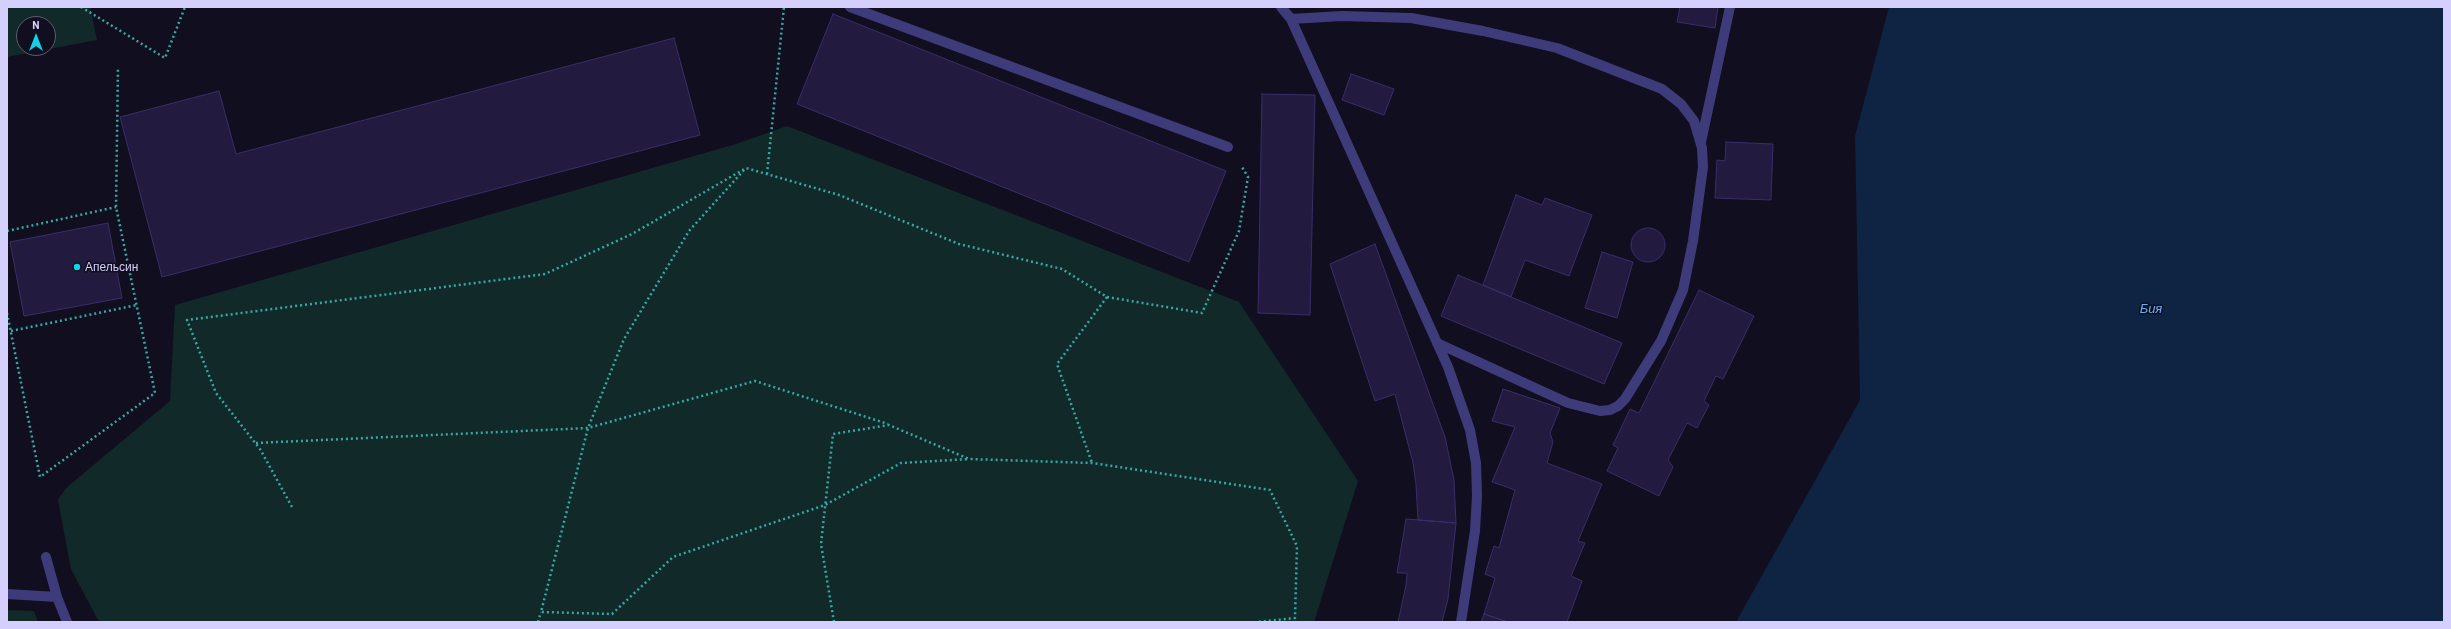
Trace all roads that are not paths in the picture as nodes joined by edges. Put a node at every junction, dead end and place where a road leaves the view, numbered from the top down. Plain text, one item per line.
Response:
1 (850, 7) edge
2 (1281, 7) edge
3 (1730, 7) edge
4 (1291, 19) junction
5 (1701, 143) junction
6 (1228, 147) road end
7 (1437, 343) junction
8 (46, 557) dead end
9 (7, 594) edge
10 (57, 597) junction
11 (67, 622) edge
12 (1461, 622) edge

1 - 6 street
2 - 4 street
3 - 5 street
4 - 5 street
4 - 7 street
5 - 7 street
7 - 12 street
8 - 10 street
9 - 10 street
10 - 11 street

